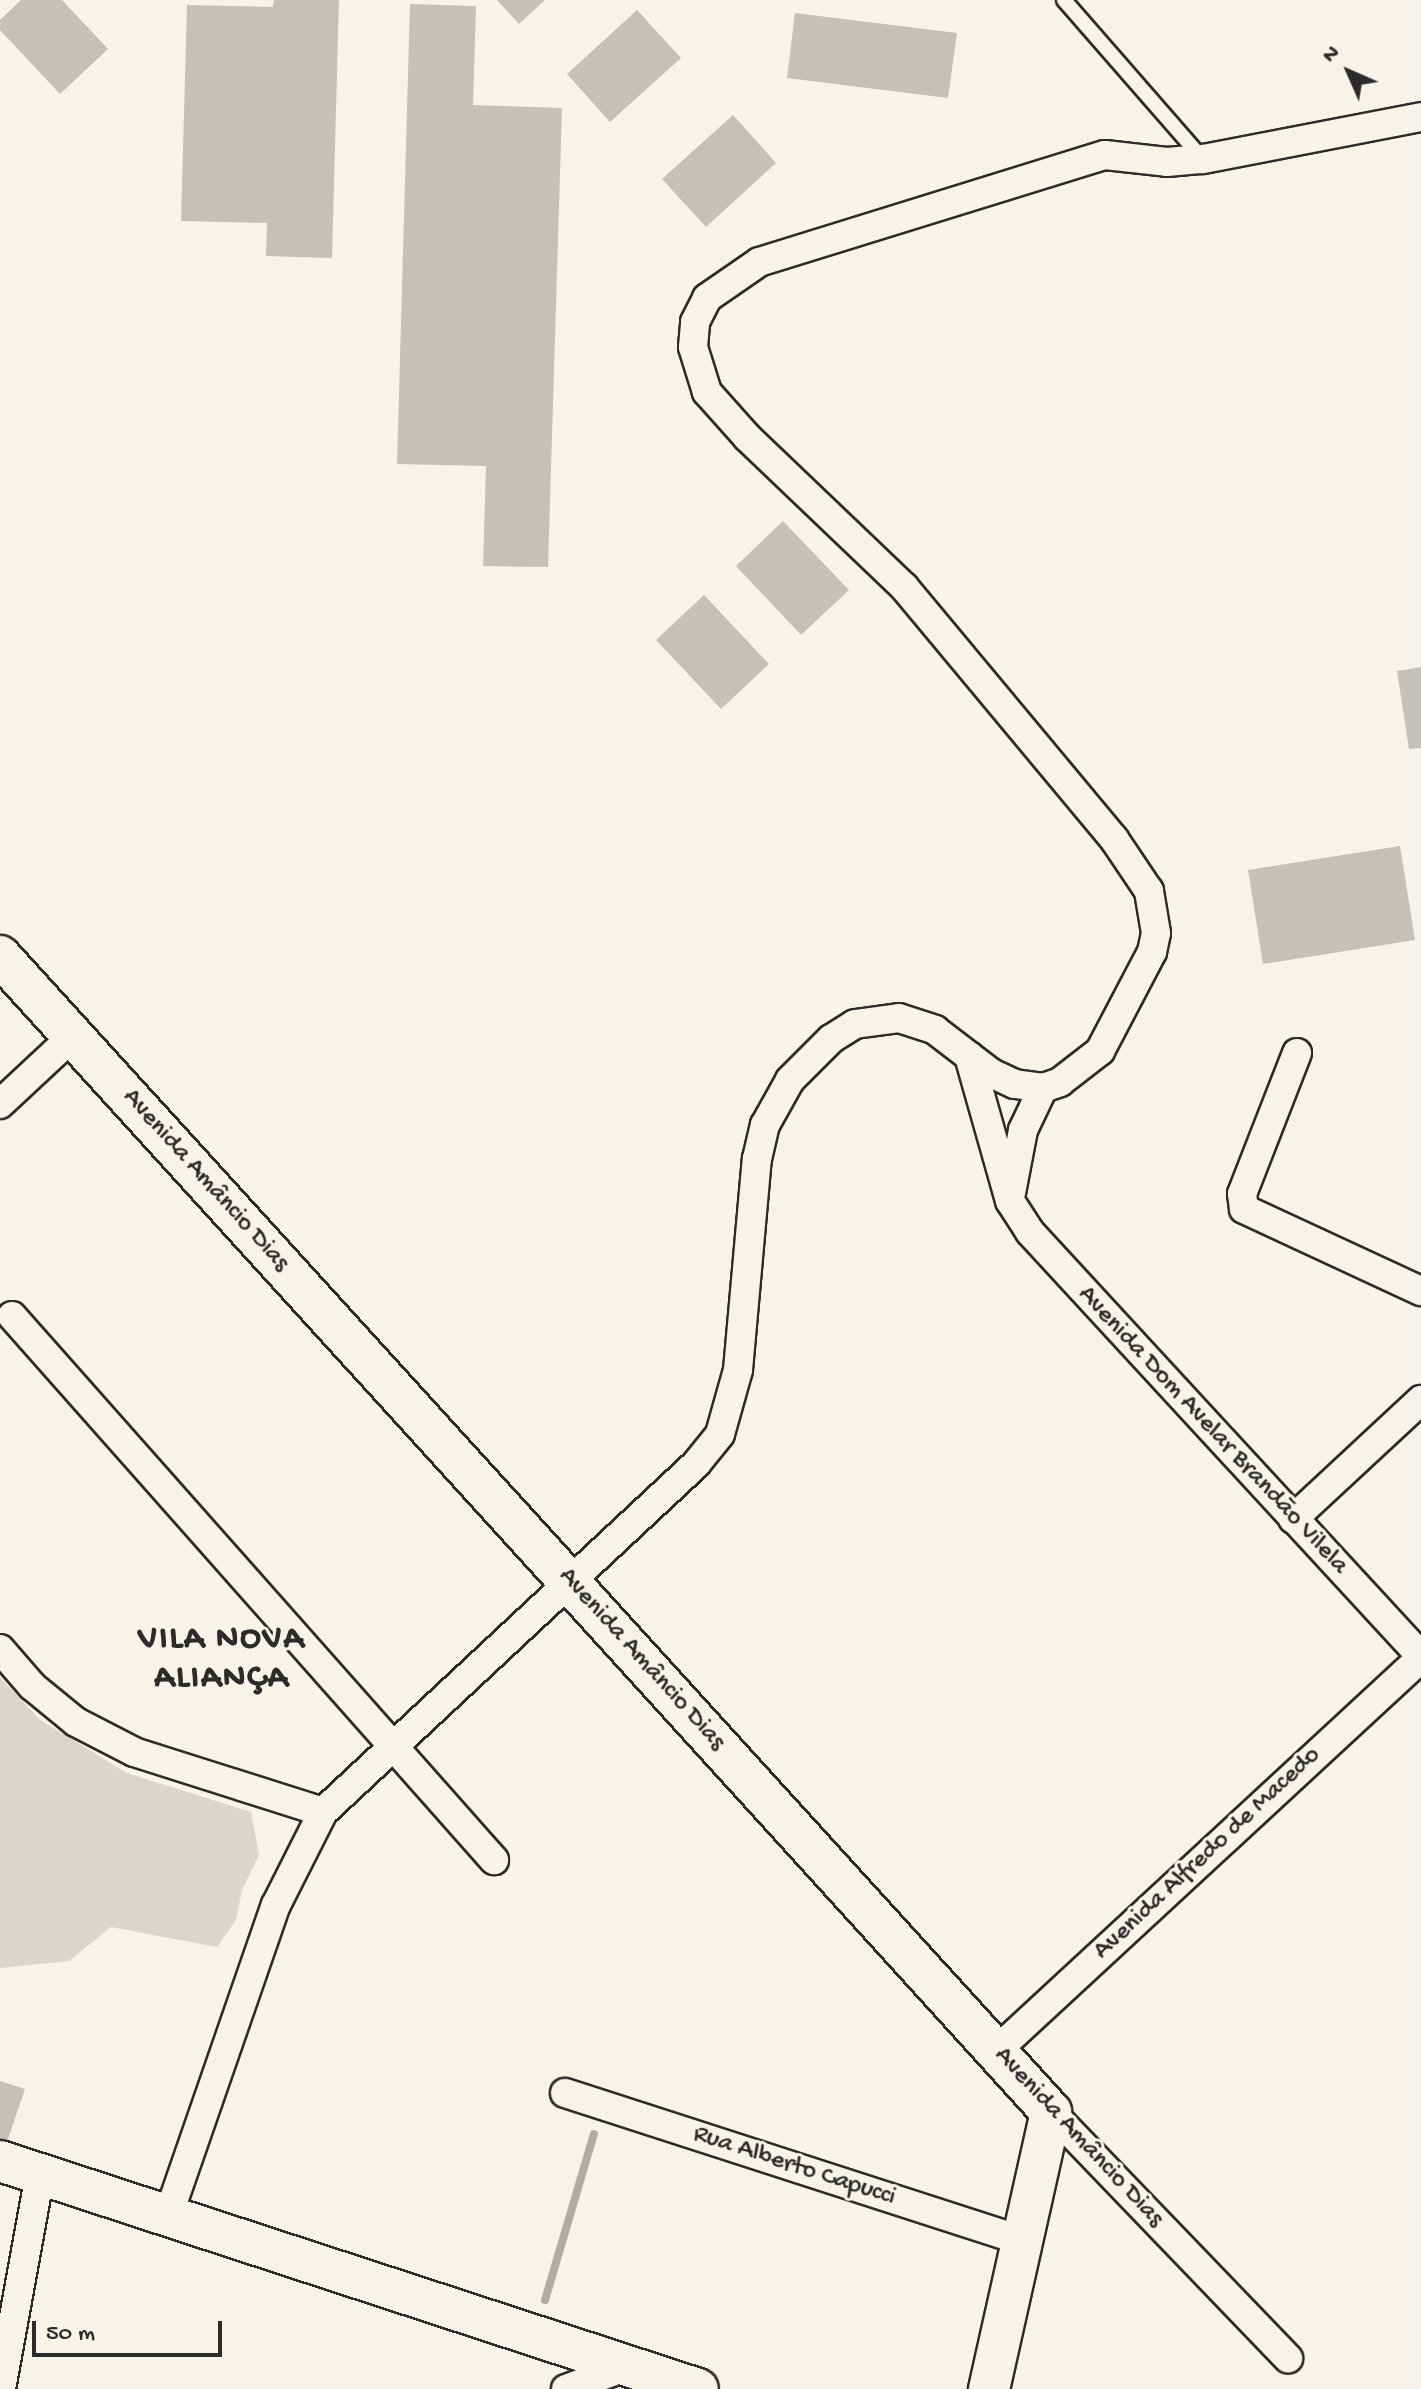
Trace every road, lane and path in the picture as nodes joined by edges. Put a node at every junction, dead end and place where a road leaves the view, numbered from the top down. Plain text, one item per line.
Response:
1 (1064, 0) edge
2 (1421, 117) edge
3 (1203, 159) junction
4 (0, 956) edge
5 (73, 1036) junction
6 (1297, 1053) dead end
7 (969, 1056) junction
8 (1043, 1088) junction
9 (0, 1104) edge
10 (1010, 1201) junction
11 (1421, 1291) edge
12 (12, 1316) dead end
13 (1421, 1400) edge
14 (1293, 1519) junction
15 (570, 1583) junction
16 (0, 1649) edge
17 (1421, 1657) edge
18 (395, 1745) junction
19 (323, 1812) junction
20 (494, 1860) dead end
21 (996, 2051) junction
22 (565, 2093) dead end
23 (1051, 2112) junction
24 (0, 2161) edge
25 (40, 2175) junction
26 (167, 2219) junction
27 (1023, 2241) junction
28 (1288, 2358) dead end
29 (625, 2367) junction
30 (1, 2389) edge
31 (566, 2389) edge
32 (698, 2389) edge
33 (989, 2389) edge

1 - 3 lane
2 - 3 street
3 - 8 street
4 - 5 street, Avenida Amâncio Dias
5 - 9 street
5 - 15 street, Avenida Amâncio Dias
6 - 11 street
7 - 8 street
7 - 10 street, Avenida Dom Avelar Brandão Vilela
7 - 15 street
8 - 10 street
10 - 14 street, Avenida Dom Avelar Brandão Vilela
12 - 18 street
13 - 14 street
14 - 17 street, Avenida Dom Avelar Brandão Vilela
15 - 18 street
15 - 21 street, Avenida Amâncio Dias
16 - 19 street
17 - 21 street, Avenida Alfredo de Macedo
18 - 19 street
18 - 20 street
19 - 26 street
21 - 23 street, Avenida Amâncio Dias
22 - 27 street, Rua Alberto Capucci
23 - 27 street
23 - 28 street, Avenida Amâncio Dias
24 - 25 street
25 - 26 street
25 - 30 street
26 - 29 street
27 - 33 street
29 - 31 street
29 - 32 street

